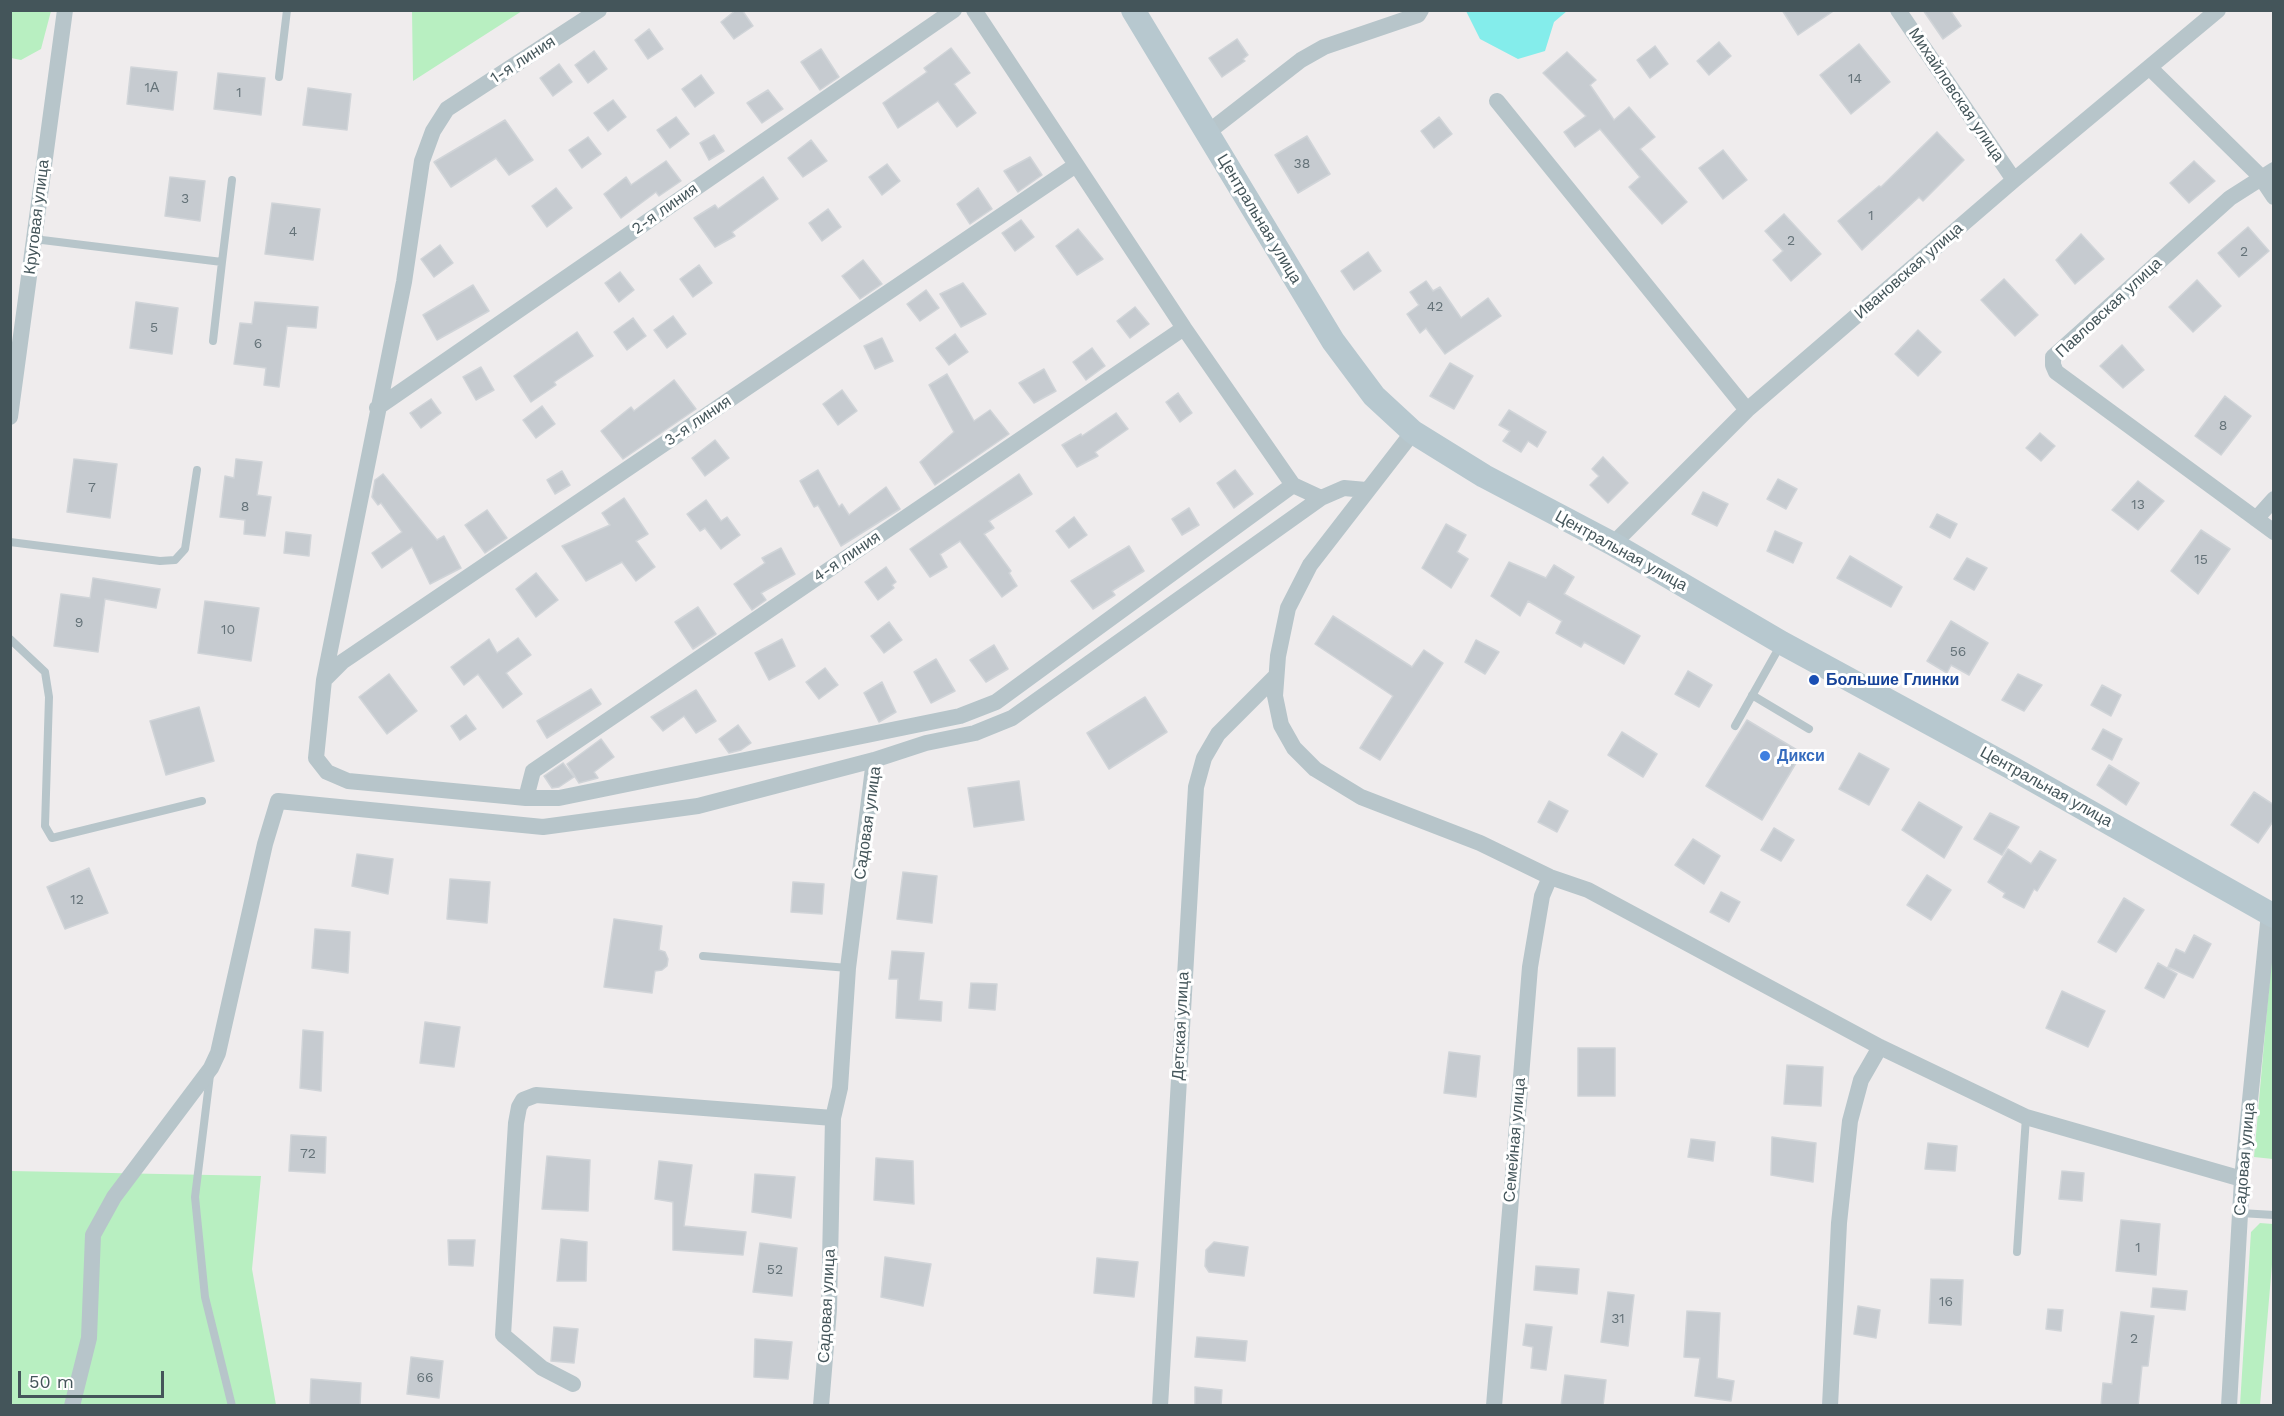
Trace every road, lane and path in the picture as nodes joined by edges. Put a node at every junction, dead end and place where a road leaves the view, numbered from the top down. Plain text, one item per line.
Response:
1 (287, 10) edge
2 (599, 10) edge
3 (954, 10) edge
4 (974, 10) edge
5 (1133, 10) edge
6 (1421, 10) edge
7 (1898, 10) edge
8 (2218, 10) edge
9 (64, 13) edge
10 (2150, 68) junction
11 (279, 77) dead end
12 (1497, 101) dead end
13 (1207, 133) junction
14 (1076, 165) junction
15 (2267, 173) edge
16 (232, 180) dead end
17 (2014, 180) junction
18 (2274, 197) edge
19 (34, 239) junction
20 (222, 262) junction
21 (1184, 328) junction
22 (213, 341) dead end
23 (377, 408) junction
24 (1748, 410) junction
25 (10, 417) edge
26 (1413, 432) junction
27 (197, 470) dead end
28 (1293, 485) junction
29 (1366, 490) junction
30 (1321, 498) junction
31 (2274, 499) edge
32 (2256, 519) junction
33 (2274, 532) edge
34 (10, 542) edge
35 (1613, 544) junction
36 (10, 639) edge
37 (1782, 643) junction
38 (1276, 676) junction
39 (324, 680) junction
40 (1752, 695) junction
41 (1735, 726) dead end
42 (1809, 729) dead end
43 (874, 760) junction
44 (526, 798) junction
45 (202, 801) dead end
46 (1550, 877) junction
47 (2271, 914) edge
48 (703, 956) dead end
49 (848, 968) junction
50 (1880, 1047) junction
51 (211, 1068) junction
52 (2026, 1117) junction
53 (833, 1118) junction
54 (2242, 1179) junction
55 (2240, 1213) junction
56 (2274, 1215) edge
57 (2018, 1252) dead end
58 (573, 1384) dead end
59 (72, 1406) edge
60 (232, 1406) edge
61 (821, 1406) edge
62 (1160, 1406) edge
63 (1494, 1406) edge
64 (1830, 1406) edge
65 (2229, 1406) edge

1 - 11 lane
2 - 23 street, 1-я линия
3 - 23 street, 2-я линия
4 - 14 street
5 - 13 main road, Центральная улица
6 - 13 street
7 - 17 street, Михайловская улица
8 - 10 street, Ивановская улица
9 - 19 street, Круговая улица
10 - 15 street
10 - 17 street, Ивановская улица
12 - 24 street
13 - 26 main road, Центральная улица
14 - 21 street
14 - 39 street, 3-я линия
15 - 18 street
15 - 32 street, Павловская улица
16 - 20 lane
17 - 24 street, Ивановская улица
19 - 20 lane
19 - 25 street, Круговая улица
20 - 22 lane
21 - 28 street
21 - 44 street, 4-я линия
23 - 39 street
24 - 35 street, Ивановская улица
26 - 29 street
26 - 35 main road, Центральная улица
27 - 34 lane
28 - 30 street
28 - 44 street
29 - 30 street, Садовая улица
29 - 38 street
30 - 43 street, Садовая улица
31 - 32 street
32 - 33 street, Павловская улица
35 - 37 main road, Центральная улица
36 - 45 lane
37 - 40 lane
37 - 47 main road, Центральная улица
38 - 46 street
38 - 62 street, Детская улица
39 - 44 street
40 - 41 lane
40 - 42 lane
43 - 49 street, Садовая улица
43 - 51 street
46 - 50 street
46 - 63 street, Семейная улица
47 - 54 street, Садовая улица
48 - 49 lane
49 - 53 street, Садовая улица
50 - 52 street
50 - 64 street
51 - 59 street
51 - 60 lane
52 - 54 street
52 - 57 lane
53 - 58 street
53 - 61 street, Садовая улица
54 - 55 street, Садовая улица
55 - 56 lane
55 - 65 street, Садовая улица

